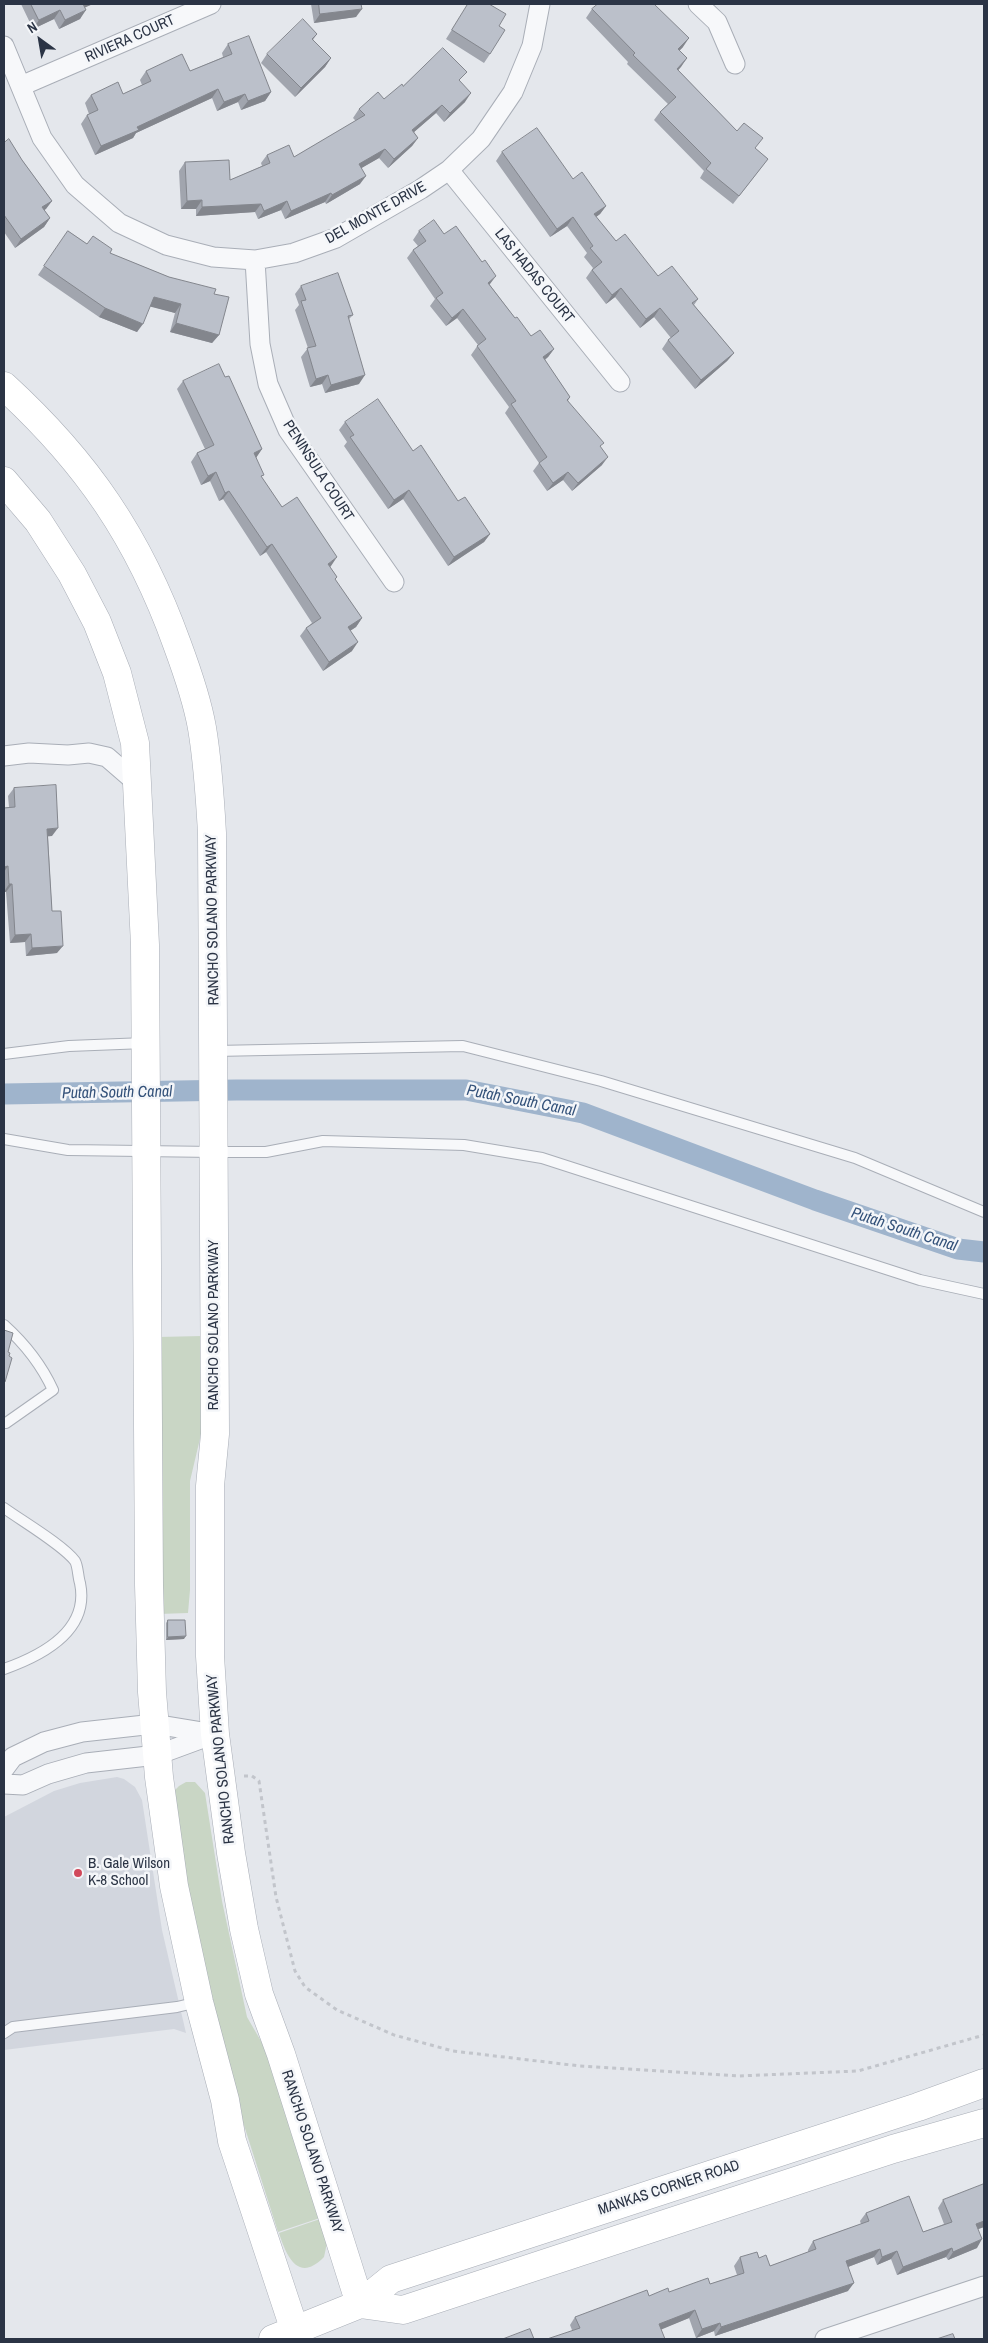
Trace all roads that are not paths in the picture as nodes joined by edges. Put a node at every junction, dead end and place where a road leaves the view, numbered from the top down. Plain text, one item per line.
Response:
1 (211, 4) edge
2 (540, 4) edge
3 (698, 4) edge
4 (4, 46) edge
5 (735, 64) dead end
6 (21, 86) junction
7 (448, 170) junction
8 (255, 260) junction
9 (620, 382) dead end
10 (4, 386) edge
11 (4, 480) edge
12 (394, 582) dead end
13 (4, 756) edge
14 (137, 783) junction
15 (146, 1053) junction
16 (4, 1054) edge
17 (214, 1054) junction
18 (4, 1139) edge
19 (146, 1141) junction
20 (214, 1143) junction
21 (984, 1212) edge
22 (984, 1294) edge
23 (4, 1325) edge
24 (6, 1423) dead end
25 (4, 1508) edge
26 (4, 1669) edge
27 (154, 1724) junction
28 (215, 1734) junction
29 (157, 1755) junction
30 (4, 1770) edge
31 (4, 1784) edge
32 (199, 2002) junction
33 (4, 2033) edge
34 (984, 2083) edge
35 (984, 2123) edge
36 (984, 2286) edge
37 (360, 2304) junction
38 (288, 2337) edge
39 (825, 2339) edge

1 - 6 street, RIVIERA COURT
2 - 7 street, DEL MONTE DRIVE
3 - 5 street
4 - 6 street, DEL MONTE DRIVE
6 - 8 street, DEL MONTE DRIVE
7 - 8 street, DEL MONTE DRIVE
7 - 9 street, LAS HADAS COURT
8 - 12 street, PENINSULA COURT
10 - 17 street, RANCHO SOLANO PARKWAY
11 - 14 street
13 - 14 street
14 - 15 street
15 - 16 lane
15 - 19 street
17 - 20 street, RANCHO SOLANO PARKWAY
17 - 21 lane
18 - 19 lane
19 - 20 lane
19 - 27 street
20 - 22 lane
20 - 28 street, RANCHO SOLANO PARKWAY
23 - 24 lane
25 - 26 lane
27 - 28 street
27 - 29 street
27 - 30 street
28 - 29 street
28 - 37 street, RANCHO SOLANO PARKWAY
29 - 31 street
29 - 32 street
32 - 33 lane
32 - 38 street
34 - 37 street, MANKAS CORNER ROAD
35 - 37 street
36 - 39 street
37 - 38 street, MANKAS CORNER ROAD

